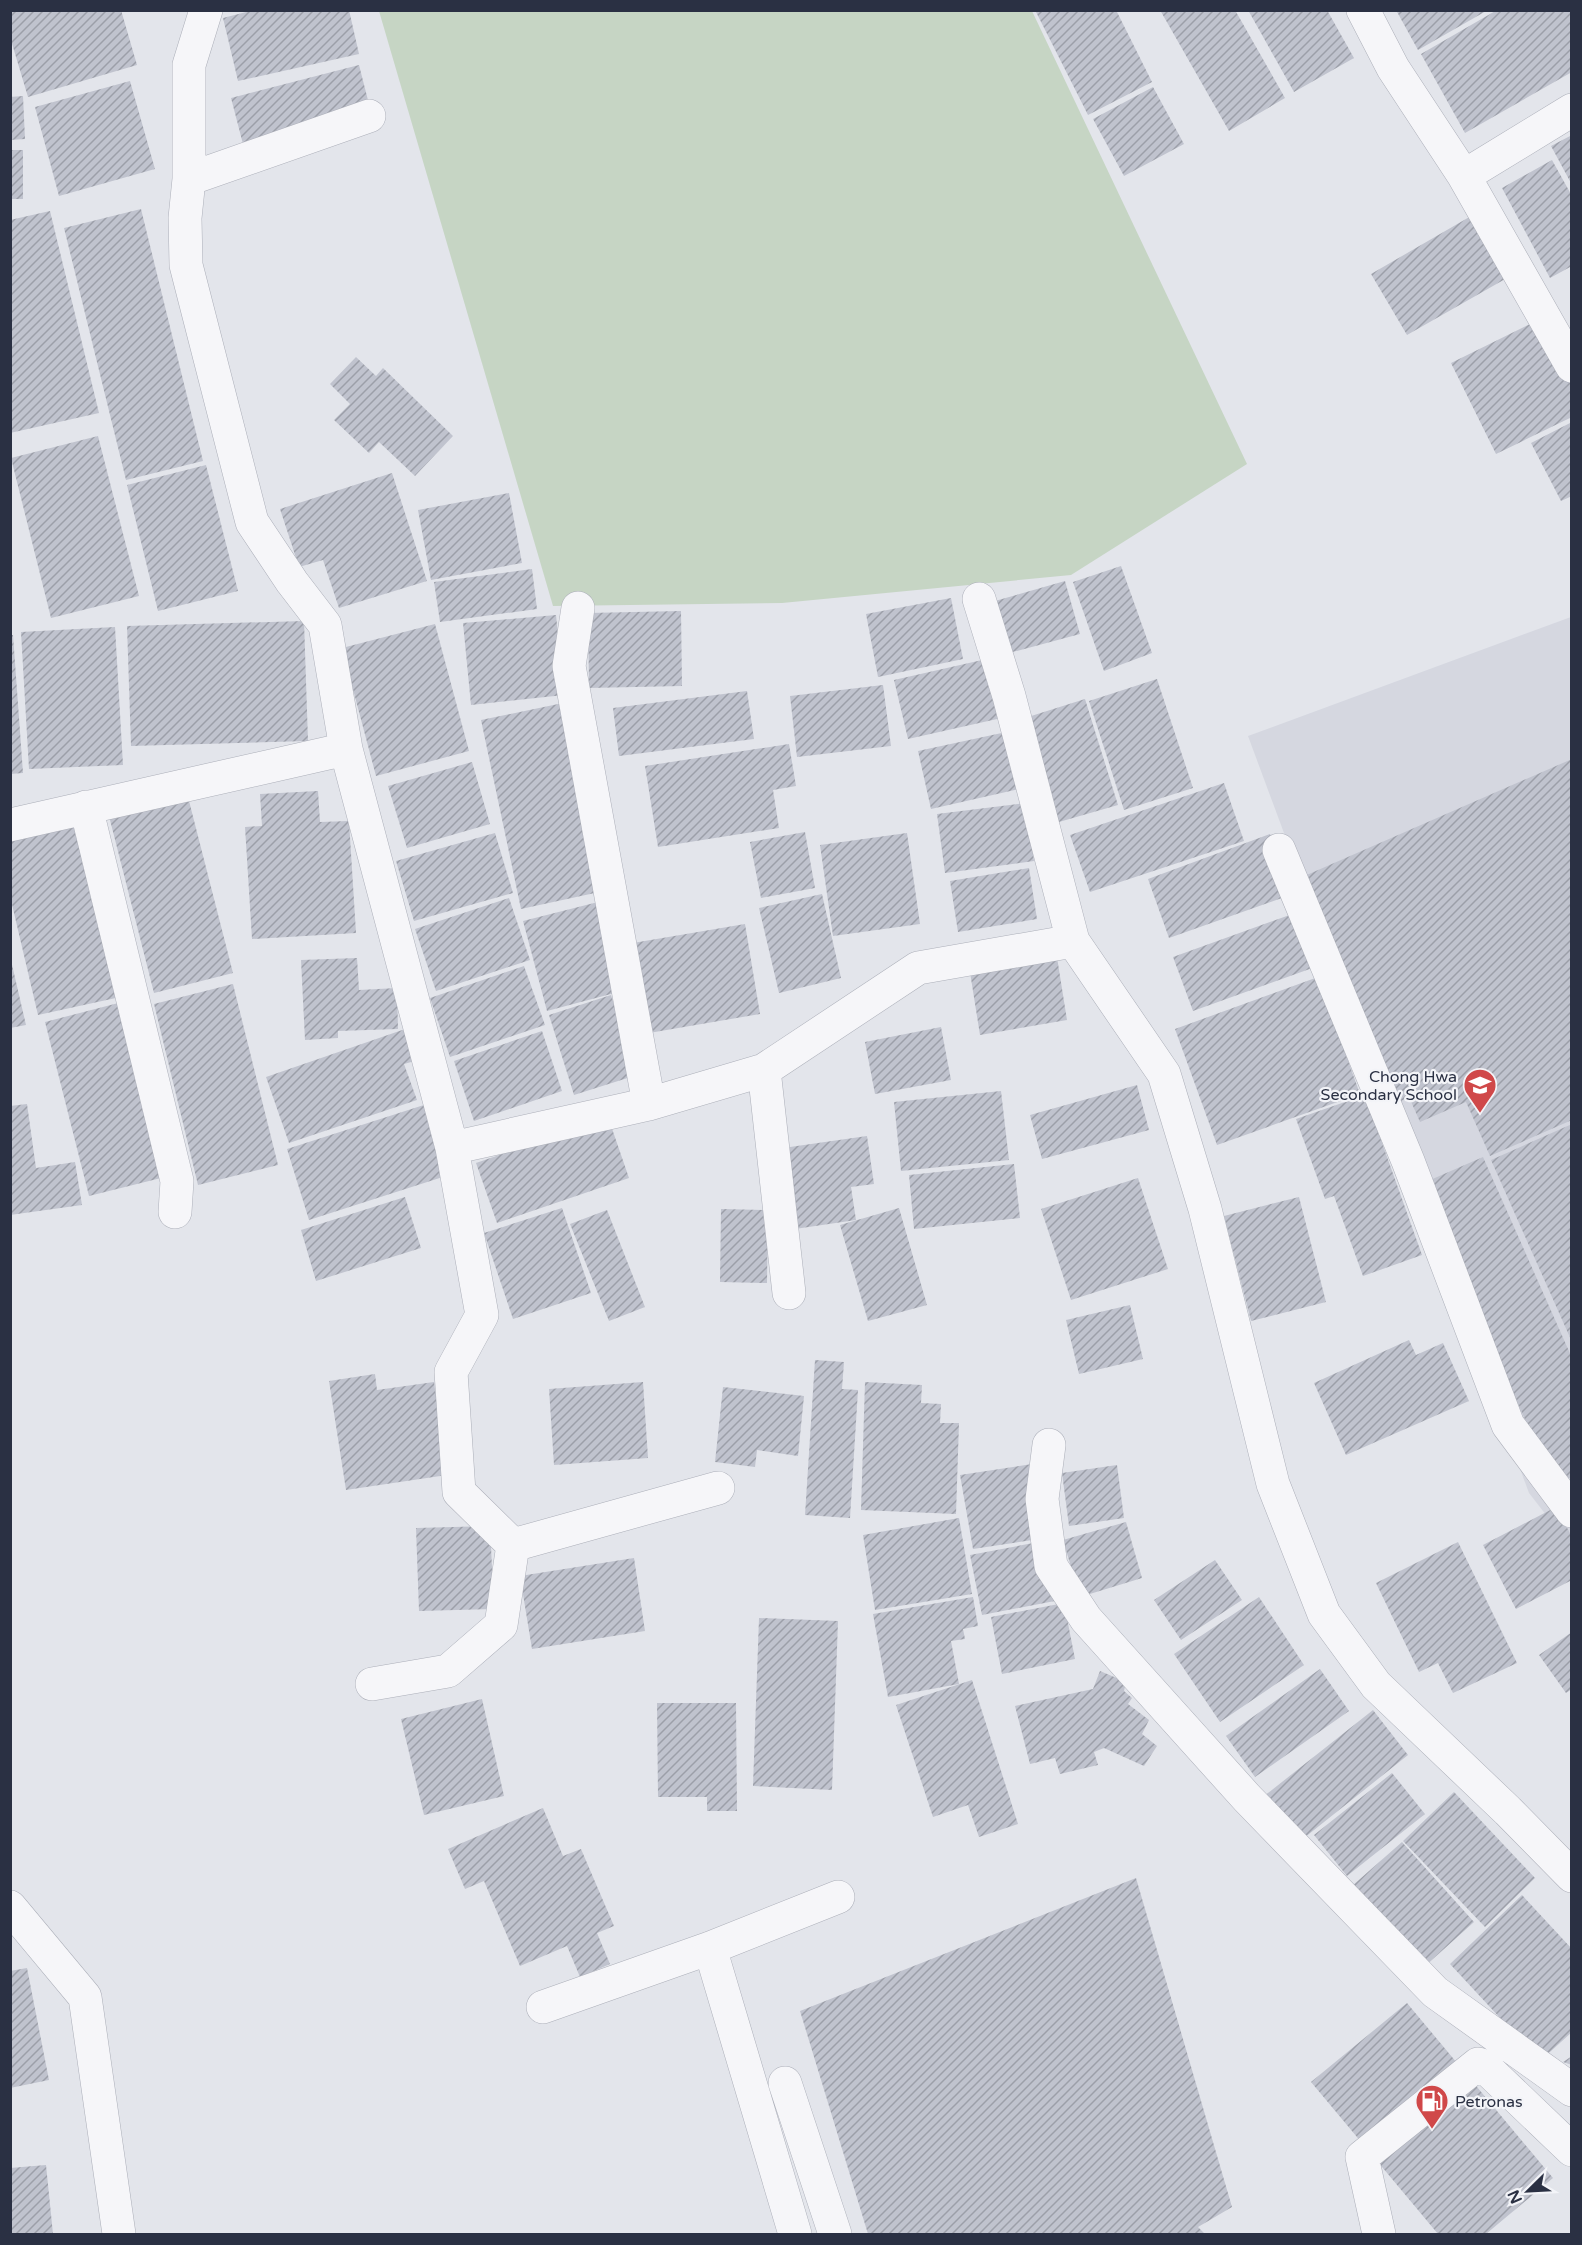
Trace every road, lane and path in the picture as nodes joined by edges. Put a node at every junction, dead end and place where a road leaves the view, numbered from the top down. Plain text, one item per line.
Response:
1 (206, 10) edge
2 (1364, 10) edge
3 (1572, 110) edge
4 (369, 116) dead end
5 (1464, 176) junction
6 (189, 179) junction
7 (1572, 366) edge
8 (979, 599) dead end
9 (578, 608) dead end
10 (346, 749) junction
11 (86, 807) junction
12 (10, 825) edge
13 (1279, 850) dead end
14 (1073, 941) junction
15 (764, 1070) junction
16 (649, 1104) junction
17 (452, 1148) junction
18 (175, 1212) dead end
19 (789, 1293) dead end
20 (1049, 1445) dead end
21 (718, 1488) dead end
22 (1572, 1510) edge
23 (513, 1545) junction
24 (372, 1684) dead end
25 (1572, 1876) edge
26 (838, 1897) dead end
27 (10, 1907) edge
28 (710, 1948) junction
29 (543, 2007) dead end
30 (785, 2083) dead end
31 (1572, 2090) edge
32 (1572, 2150) edge
33 (119, 2235) edge
34 (795, 2235) edge
35 (835, 2235) edge
36 (1379, 2235) edge

1 - 6 street
2 - 5 street
3 - 5 street
4 - 6 street
5 - 7 street
6 - 10 street
8 - 14 street
9 - 16 street
10 - 11 street
10 - 17 street
11 - 12 street
11 - 18 street
13 - 22 street
14 - 15 street
14 - 25 street
15 - 16 street
15 - 19 street
16 - 17 street
17 - 23 street
20 - 31 street
21 - 23 street
23 - 24 street
26 - 28 street
27 - 33 street
28 - 29 street
28 - 34 street
30 - 35 street
32 - 36 street

